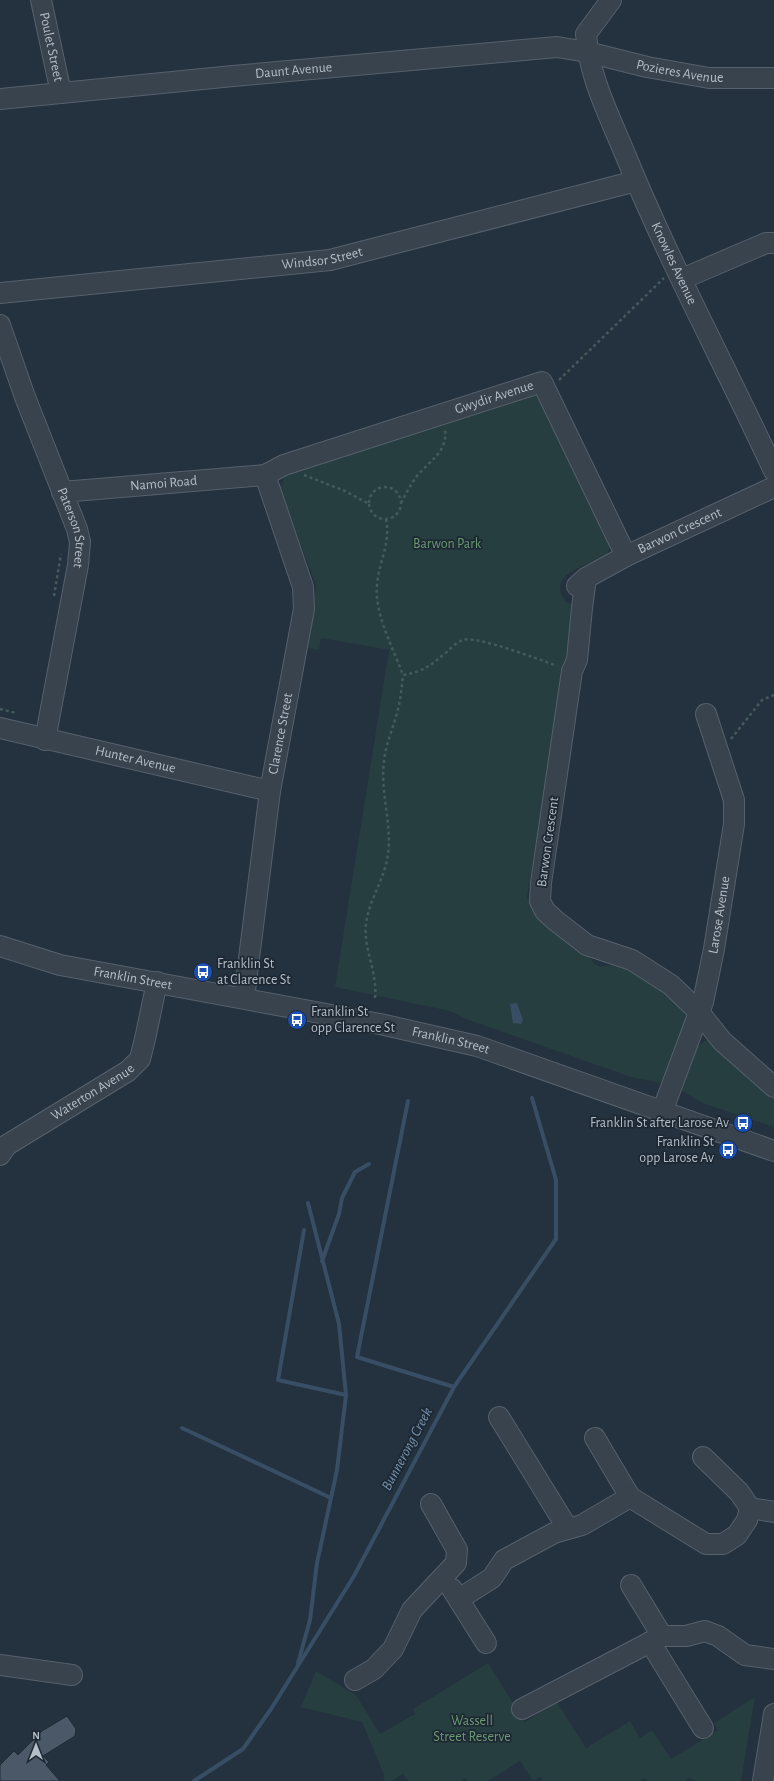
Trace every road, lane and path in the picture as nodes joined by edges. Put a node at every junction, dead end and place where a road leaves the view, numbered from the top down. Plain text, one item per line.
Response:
1 (42, 0) edge
2 (611, 0) edge
3 (587, 52) junction
4 (774, 78) edge
5 (61, 93) junction
6 (0, 99) edge
7 (636, 181) junction
8 (774, 243) edge
9 (679, 273) junction
10 (0, 293) edge
11 (0, 325) edge
12 (546, 392) junction
13 (442, 414) junction
14 (291, 463) junction
15 (774, 471) edge
16 (265, 475) junction
17 (774, 488) edge
18 (62, 492) junction
19 (401, 503) junction
20 (369, 504) junction
21 (386, 519) junction
22 (62, 552) dead end
23 (626, 556) junction
24 (54, 597) dead end
25 (572, 671) junction
26 (403, 675) junction
27 (774, 695) edge
28 (706, 714) dead end
29 (0, 728) edge
30 (45, 740) junction
31 (719, 754) junction
32 (270, 791) junction
33 (0, 946) edge
34 (157, 982) junction
35 (244, 998) junction
36 (375, 998) dead end
37 (700, 1012) junction
38 (774, 1087) edge
39 (662, 1112) junction
40 (774, 1151) edge
41 (0, 1155) edge
42 (499, 1417) dead end
43 (595, 1438) dead end
44 (704, 1457) dead end
45 (630, 1497) junction
46 (431, 1504) dead end
47 (750, 1508) junction
48 (774, 1512) edge
49 (568, 1529) junction
50 (444, 1577) junction
51 (631, 1585) dead end
52 (459, 1599) junction
53 (656, 1639) junction
54 (486, 1643) dead end
55 (774, 1659) edge
56 (0, 1665) edge
57 (72, 1675) dead end
58 (355, 1680) dead end
59 (522, 1710) dead end
60 (774, 1714) edge
61 (703, 1728) dead end
62 (763, 1781) edge

1 - 5 street, Poulet Street
2 - 3 street, Knowles Avenue
3 - 4 street, Pozieres Avenue
3 - 5 street, Daunt Avenue
3 - 7 street, Knowles Avenue
5 - 6 street, Daunt Avenue
7 - 9 street, Knowles Avenue
7 - 10 street, Windsor Street
8 - 9 street
9 - 12 path
9 - 15 street, Knowles Avenue
11 - 18 street, Paterson Street
12 - 13 street, Gwydir Avenue
12 - 23 street, Gwydir Avenue
13 - 14 street, Gwydir Avenue
13 - 19 path
14 - 16 street, Gwydir Avenue
14 - 20 path
16 - 18 street, Namoi Road
16 - 32 street, Clarence Street
17 - 23 street, Barwon Crescent
18 - 30 street, Paterson Street
19 - 20 path
19 - 21 path
20 - 21 path
21 - 26 path
22 - 24 path, Paterson Street
23 - 25 street, Barwon Crescent
25 - 26 path
25 - 37 street, Barwon Crescent
26 - 36 path
27 - 31 path
28 - 31 street, Larose Avenue
29 - 30 street, Hunter Avenue
30 - 32 street, Hunter Avenue
31 - 37 street, Larose Avenue
32 - 35 street, Clarence Street
33 - 34 street, Franklin Street
34 - 35 street, Franklin Street
34 - 41 street, Waterton Avenue
35 - 39 street, Franklin Street
37 - 38 street, Barwon Crescent
37 - 39 street, Larose Avenue
39 - 40 street, Franklin Street
42 - 49 street
43 - 45 street
44 - 47 street
45 - 47 street
45 - 49 street
46 - 50 street
47 - 48 street
49 - 52 street
50 - 52 street
50 - 58 street
51 - 53 street
52 - 54 street
53 - 55 street
53 - 59 street
53 - 61 street
56 - 57 street
60 - 62 street

